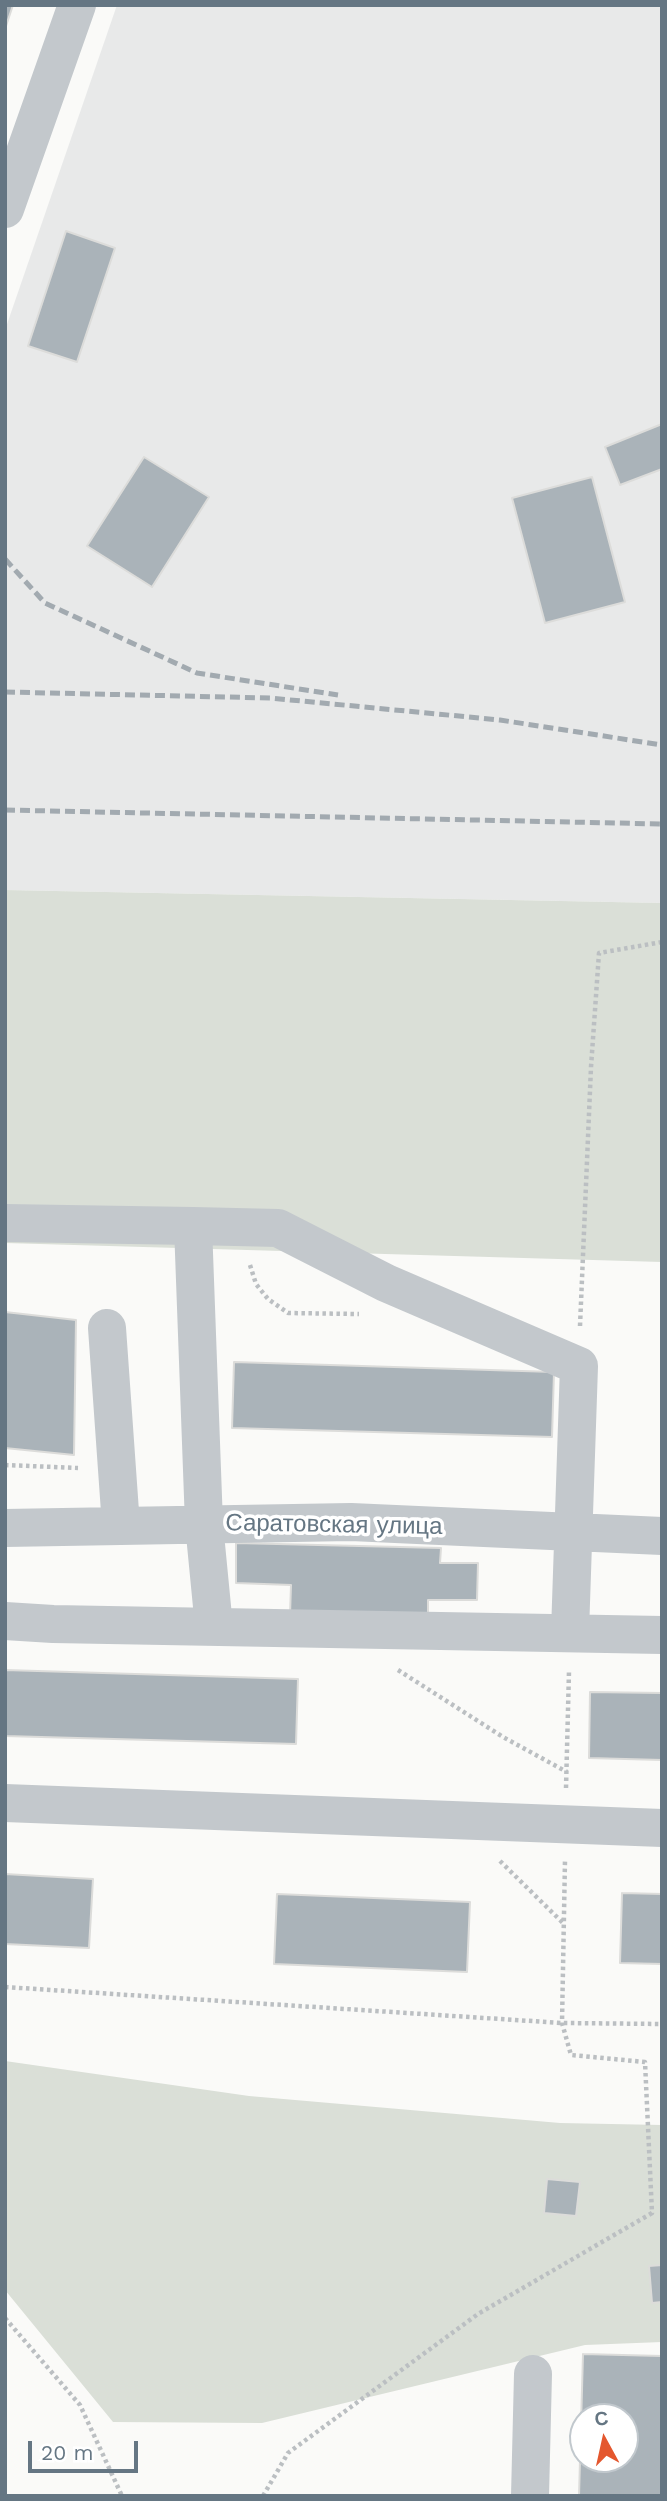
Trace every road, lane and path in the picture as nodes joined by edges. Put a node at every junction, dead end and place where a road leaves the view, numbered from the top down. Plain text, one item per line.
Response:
1 (77, 5) edge
2 (5, 209) edge
3 (662, 942) edge
4 (5, 1223) edge
5 (193, 1226) junction
6 (107, 1328) dead end
7 (579, 1366) junction
8 (5, 1465) edge
9 (117, 1470) junction
10 (204, 1524) junction
11 (121, 1526) junction
12 (5, 1528) edge
13 (574, 1531) junction
14 (662, 1536) edge
15 (5, 1621) edge
16 (215, 1627) junction
17 (570, 1632) junction
18 (662, 1635) edge
19 (391, 1665) dead end
20 (567, 1772) junction
21 (5, 1803) edge
22 (460, 1821) junction
23 (566, 1825) junction
24 (662, 1828) edge
25 (564, 1924) junction
26 (5, 1987) edge
27 (562, 2023) junction
28 (662, 2024) edge
29 (5, 2318) edge
30 (533, 2374) dead end
31 (122, 2496) edge
32 (263, 2496) edge
33 (530, 2496) edge

1 - 2 street
3 - 7 path
4 - 5 street
5 - 7 street
5 - 10 street
6 - 9 street
7 - 13 street
8 - 9 path
9 - 11 street
10 - 11 street, Саратовская улица
10 - 13 street, Саратовская улица
10 - 16 street
11 - 12 street, Саратовская улица
13 - 14 street, Саратовская улица
13 - 17 street
15 - 16 street
16 - 17 street
17 - 18 street
17 - 20 path
19 - 20 path
20 - 23 path
21 - 22 street
22 - 23 street
22 - 25 path
23 - 24 street
23 - 25 path
25 - 27 path
26 - 27 path
27 - 28 path
27 - 32 path
29 - 31 path
30 - 33 street

